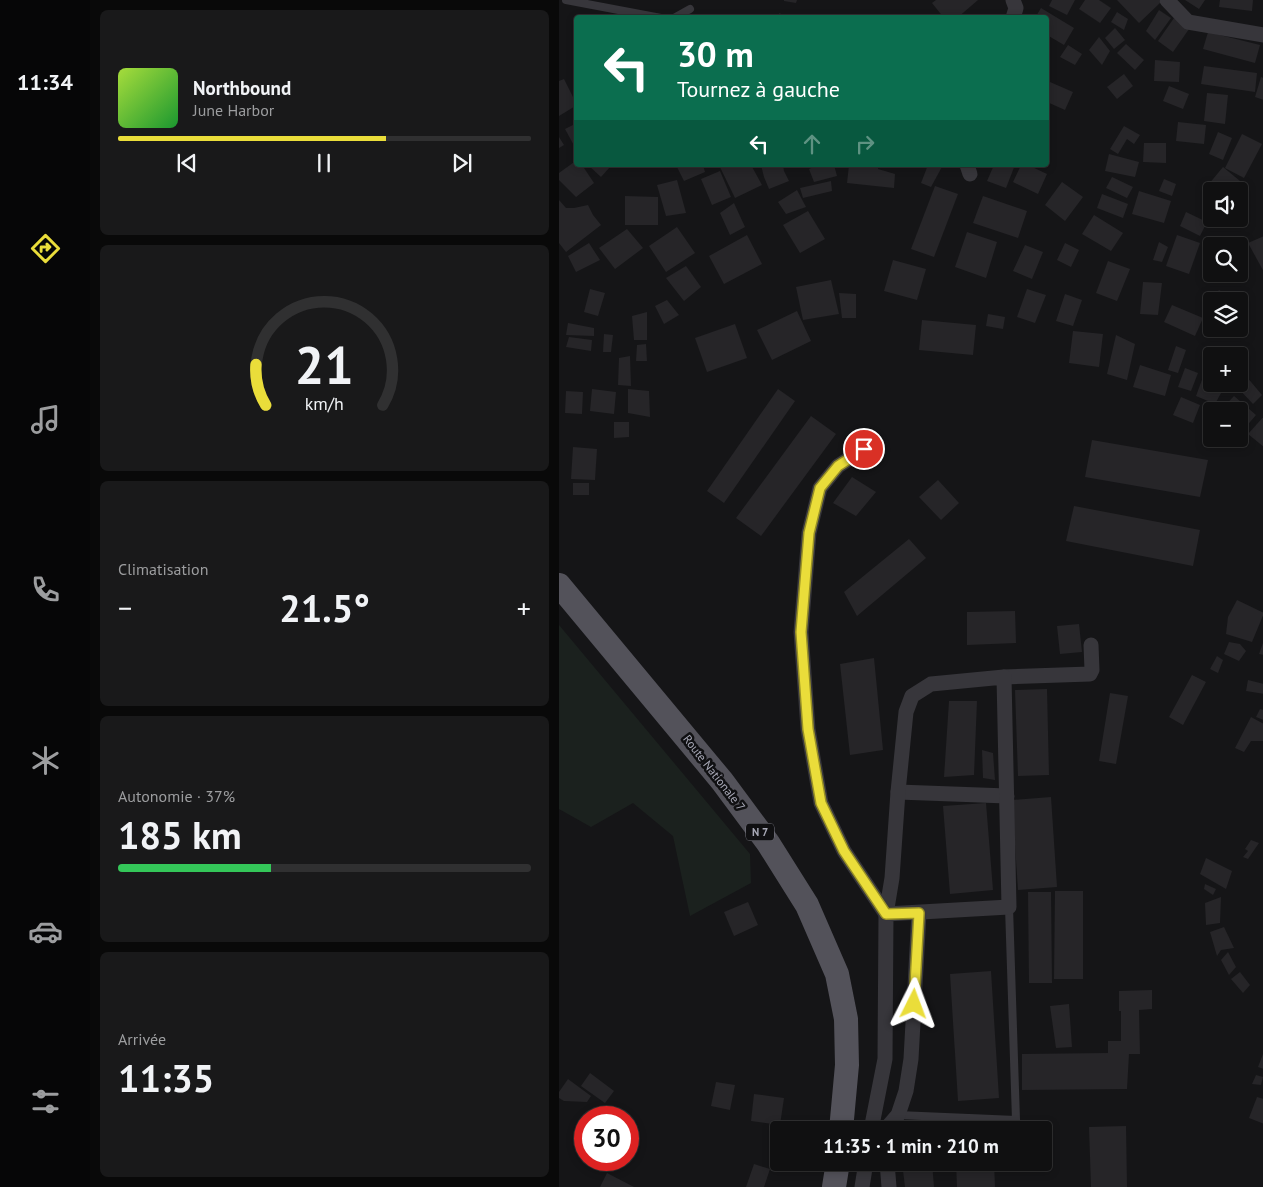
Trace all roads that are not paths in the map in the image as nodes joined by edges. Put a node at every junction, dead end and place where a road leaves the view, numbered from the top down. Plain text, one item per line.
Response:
1 (566, 0) edge
2 (1013, 0) edge
3 (1167, 0) edge
4 (690, 9) dead end
5 (645, 15) edge
6 (679, 15) edge
7 (1014, 15) edge
8 (1263, 35) edge
9 (864, 449) dead end
10 (559, 585) edge
11 (1091, 645) dead end
12 (1004, 677) junction
13 (898, 792) junction
14 (1007, 796) junction
15 (1009, 907) junction
16 (919, 913) junction
17 (886, 914) junction
18 (898, 1115) junction
19 (842, 1121) edge
20 (873, 1121) edge
21 (893, 1121) edge
22 (836, 1171) edge
23 (865, 1171) edge
24 (888, 1171) edge
25 (834, 1187) edge
26 (862, 1187) edge
27 (889, 1187) edge

1 - 5 lane
2 - 7 street
3 - 8 street
4 - 6 lane
9 - 17 street
10 - 19 main road, Route Nationale 7 / N 7
11 - 12 street
12 - 13 street
12 - 14 street
13 - 14 street
13 - 17 street
14 - 15 street
15 - 16 street
15 - 18 lane
16 - 17 street
16 - 18 street
17 - 20 street
18 - 21 street
22 - 25 main road
23 - 26 street
24 - 27 street

